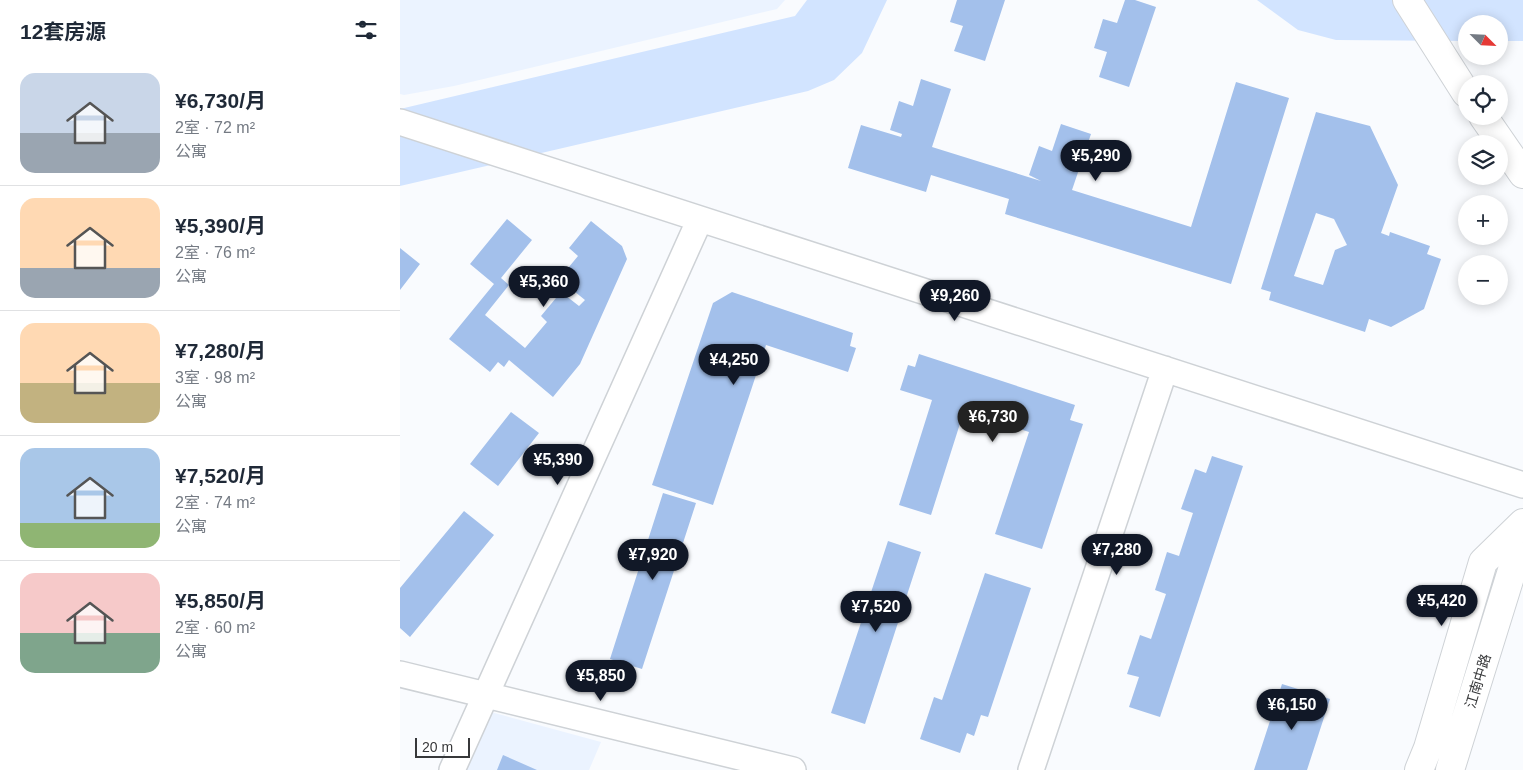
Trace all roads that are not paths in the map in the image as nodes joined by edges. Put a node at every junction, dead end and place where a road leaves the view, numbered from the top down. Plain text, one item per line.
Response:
1 (1406, 0) edge
2 (1458, 81) edge
3 (400, 122) edge
4 (1489, 125) edge
5 (1523, 174) edge
6 (700, 219) junction
7 (1165, 369) junction
8 (1523, 485) edge
9 (1523, 523) edge
10 (1523, 535) edge
11 (400, 674) edge
12 (486, 695) junction
13 (452, 770) edge
14 (793, 770) edge
15 (1030, 770) edge
16 (1419, 770) edge
17 (1450, 770) edge

1 - 2 main road
3 - 6 street
4 - 5 main road
6 - 7 street
6 - 12 street
7 - 8 street
7 - 15 street
9 - 16 main road
10 - 17 main road, 江南中路
11 - 12 street
12 - 13 street
12 - 14 street

